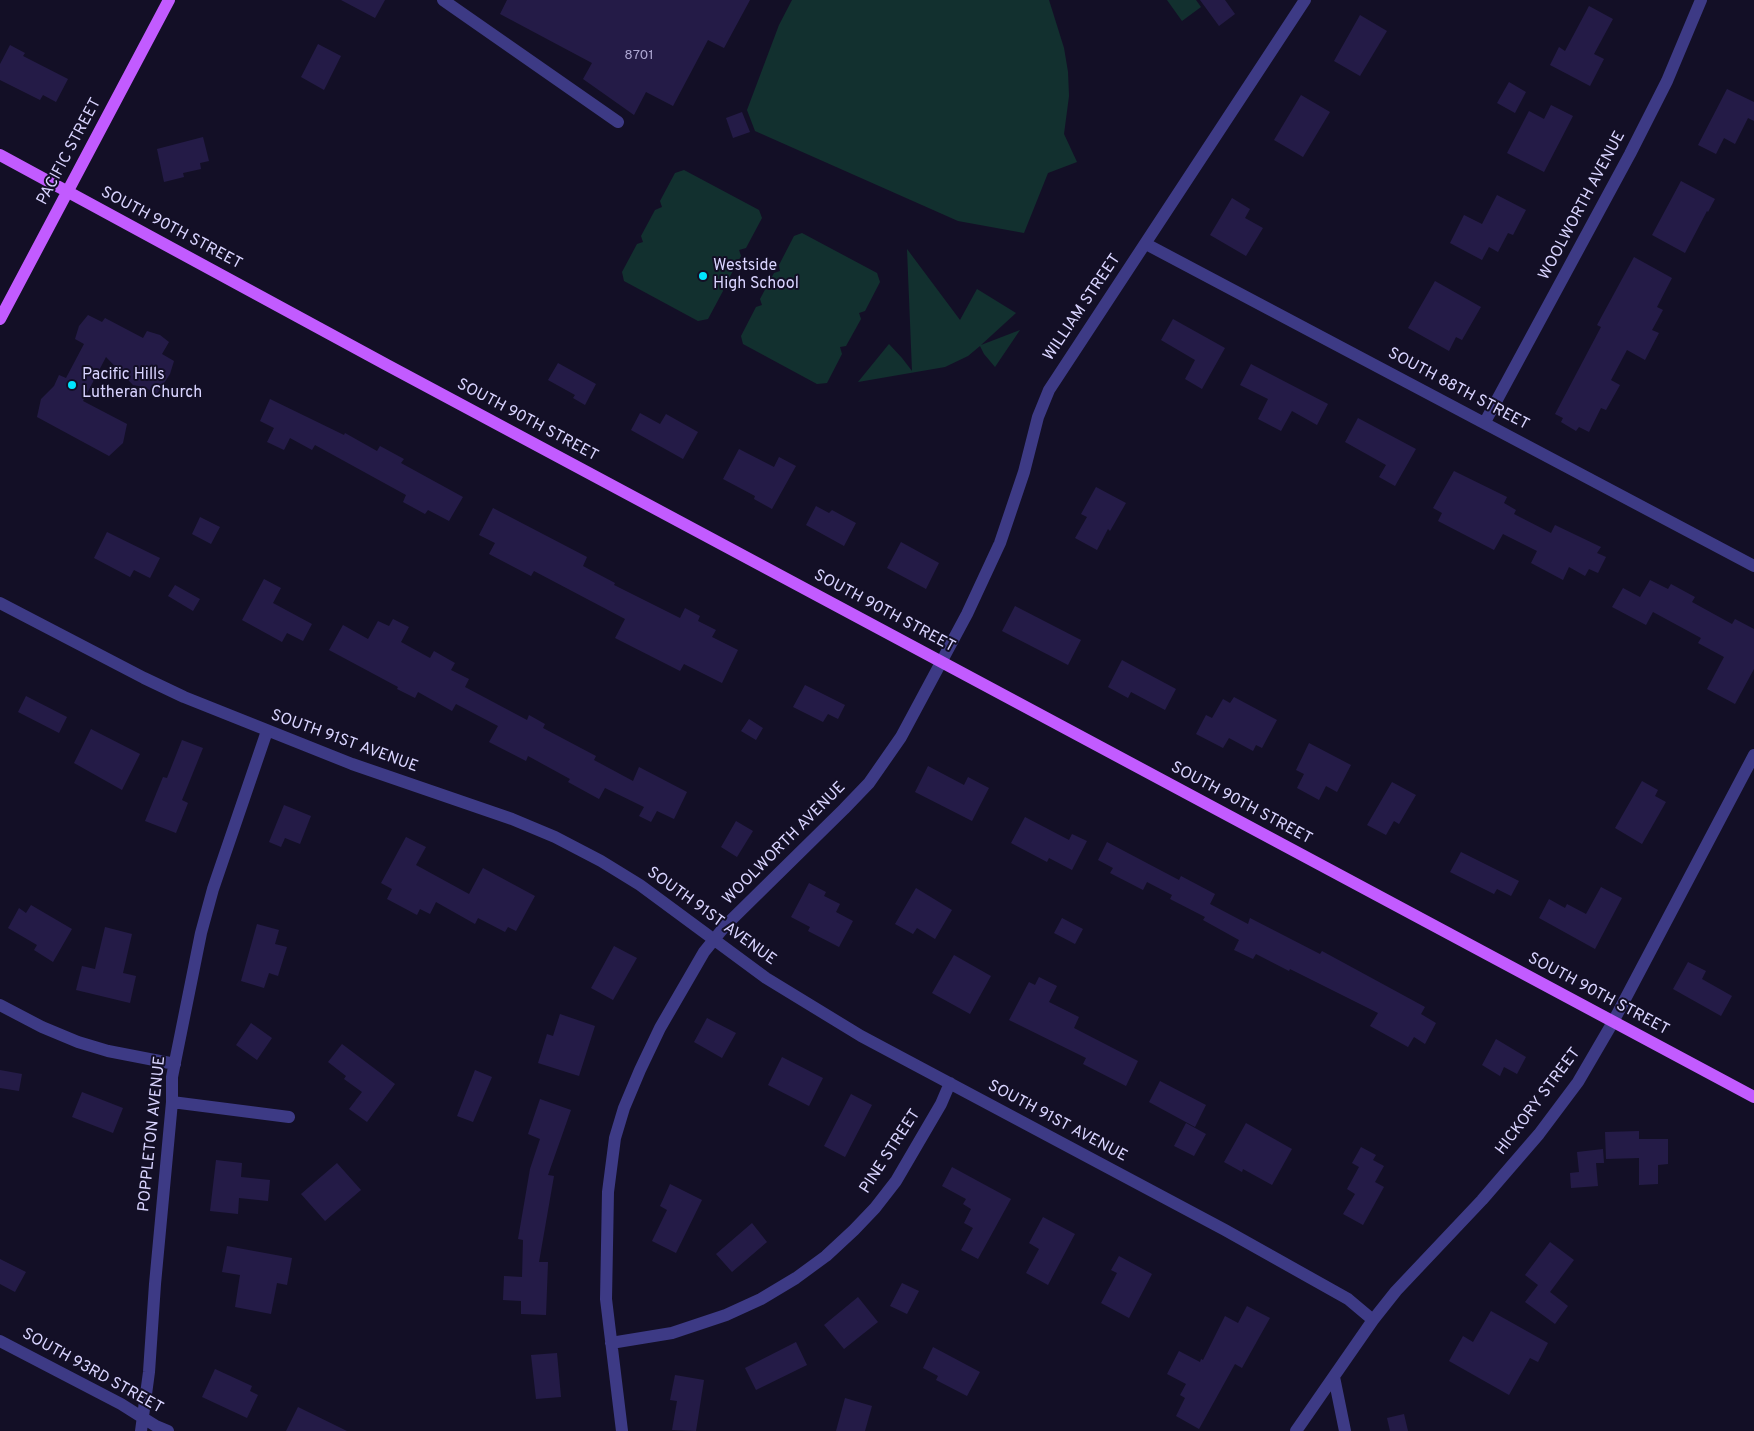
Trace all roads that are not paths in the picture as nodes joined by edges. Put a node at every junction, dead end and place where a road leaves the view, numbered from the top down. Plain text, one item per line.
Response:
1 (170, 0) edge
2 (443, 0) edge
3 (1305, 0) edge
4 (1701, 0) edge
5 (618, 122) dead end
6 (0, 155) edge
7 (68, 191) junction
8 (1146, 244) junction
9 (0, 318) edge
10 (1485, 422) junction
11 (1754, 566) edge
12 (0, 603) edge
13 (942, 662) junction
14 (267, 731) junction
15 (1754, 754) edge
16 (715, 939) junction
17 (0, 1005) edge
18 (1613, 1022) junction
19 (175, 1064) junction
20 (950, 1083) junction
21 (1754, 1097) edge
22 (172, 1102) junction
23 (289, 1117) dead end
24 (1373, 1320) junction
25 (0, 1340) edge
26 (610, 1343) junction
27 (1334, 1377) junction
28 (143, 1418) junction
29 (141, 1431) edge
30 (168, 1431) edge
31 (622, 1431) edge
32 (1296, 1431) edge
33 (1345, 1431) edge

1 - 7 main road, PACIFIC STREET
2 - 5 street
3 - 8 street, WILLIAM STREET
4 - 10 street, WOOLWORTH AVENUE
6 - 7 main road, SOUTH 90TH STREET
7 - 9 main road, PACIFIC STREET
7 - 13 main road, SOUTH 90TH STREET
8 - 10 street, SOUTH 88TH STREET
8 - 13 street, WILLIAM STREET
10 - 11 street, SOUTH 88TH STREET
12 - 14 street, SOUTH 91ST AVENUE
13 - 16 street, WOOLWORTH AVENUE
13 - 18 main road, SOUTH 90TH STREET
14 - 16 street, SOUTH 91ST AVENUE
14 - 19 street, POPPLETON AVENUE
15 - 18 street, HICKORY STREET
16 - 20 street, SOUTH 91ST AVENUE
16 - 26 street, WOOLWORTH AVENUE
17 - 19 street
18 - 21 main road, SOUTH 90TH STREET
18 - 24 street, HICKORY STREET
19 - 22 street, POPPLETON AVENUE
20 - 24 street, SOUTH 91ST AVENUE
20 - 26 street, PINE STREET
22 - 23 street
22 - 28 street, POPPLETON AVENUE
24 - 27 street, HICKORY STREET
25 - 28 street, SOUTH 93RD STREET
26 - 31 street, WOOLWORTH AVENUE
27 - 32 street, HICKORY STREET
27 - 33 street
28 - 29 street, POPPLETON AVENUE
28 - 30 street, SOUTH 93RD STREET

